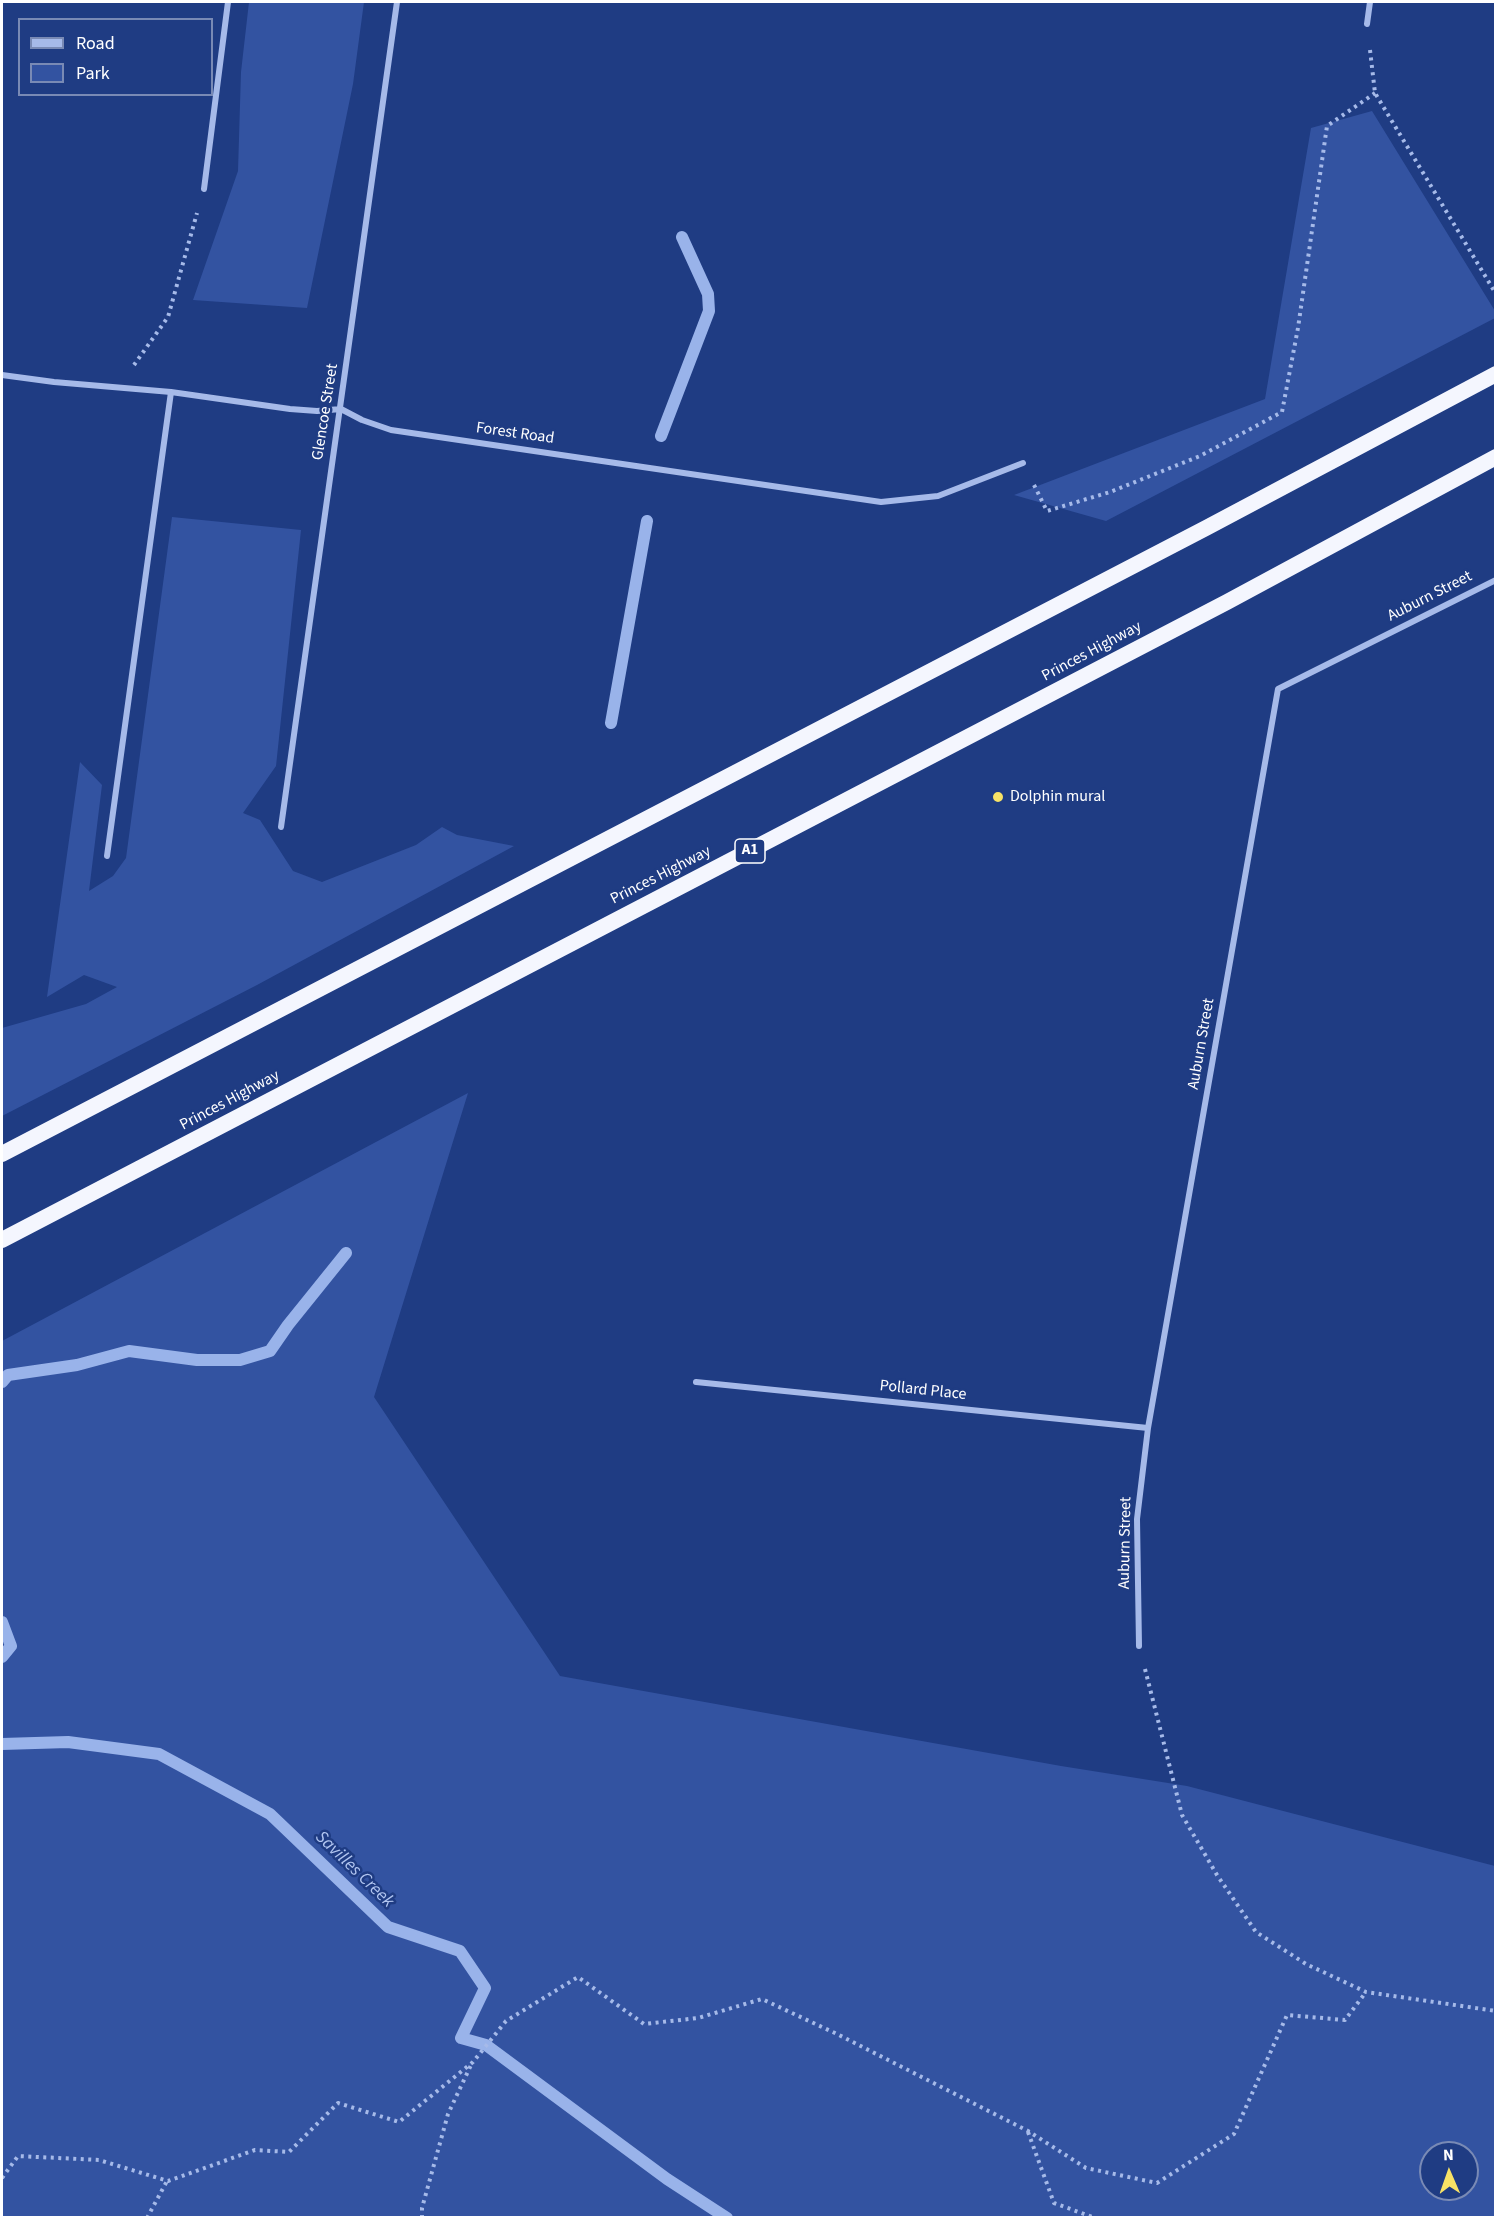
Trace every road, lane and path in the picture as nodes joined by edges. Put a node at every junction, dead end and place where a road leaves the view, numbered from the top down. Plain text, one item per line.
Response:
1 (228, 2) edge
2 (397, 2) edge
3 (1370, 2) edge
4 (1367, 24) joint
5 (1375, 93) junction
6 (204, 189) joint
7 (1496, 294) edge
8 (134, 365) dead end
9 (1496, 374) edge
10 (2, 375) edge
11 (171, 392) junction
12 (341, 409) junction
13 (1496, 457) edge
14 (1023, 463) joint
15 (1496, 580) edge
16 (281, 827) dead end
17 (107, 856) dead end
18 (2, 1155) edge
19 (2, 1240) edge
20 (696, 1382) dead end
21 (1148, 1428) junction
22 (1139, 1646) joint
23 (1366, 1992) junction
24 (1496, 2011) edge
25 (473, 2062) junction
26 (1028, 2131) junction
27 (2, 2178) edge
28 (168, 2181) junction
29 (147, 2217) edge
30 (422, 2217) edge
31 (1095, 2217) edge

1 - 6 street
2 - 12 street, Glencoe Street
3 - 4 street
4 - 5 path
5 - 7 path
5 - 14 path
6 - 8 path
9 - 18 highway
10 - 11 street, Forest Road
11 - 12 street, Forest Road
11 - 17 street
12 - 14 street, Forest Road
12 - 16 street, Glencoe Street
13 - 19 highway, Princes Highway / A1
15 - 21 street, Auburn Street
20 - 21 street, Pollard Place
21 - 22 street, Auburn Street
22 - 23 path
23 - 24 path
23 - 26 path
25 - 26 path
25 - 28 path
25 - 30 path
26 - 31 path
27 - 28 path
28 - 29 path

